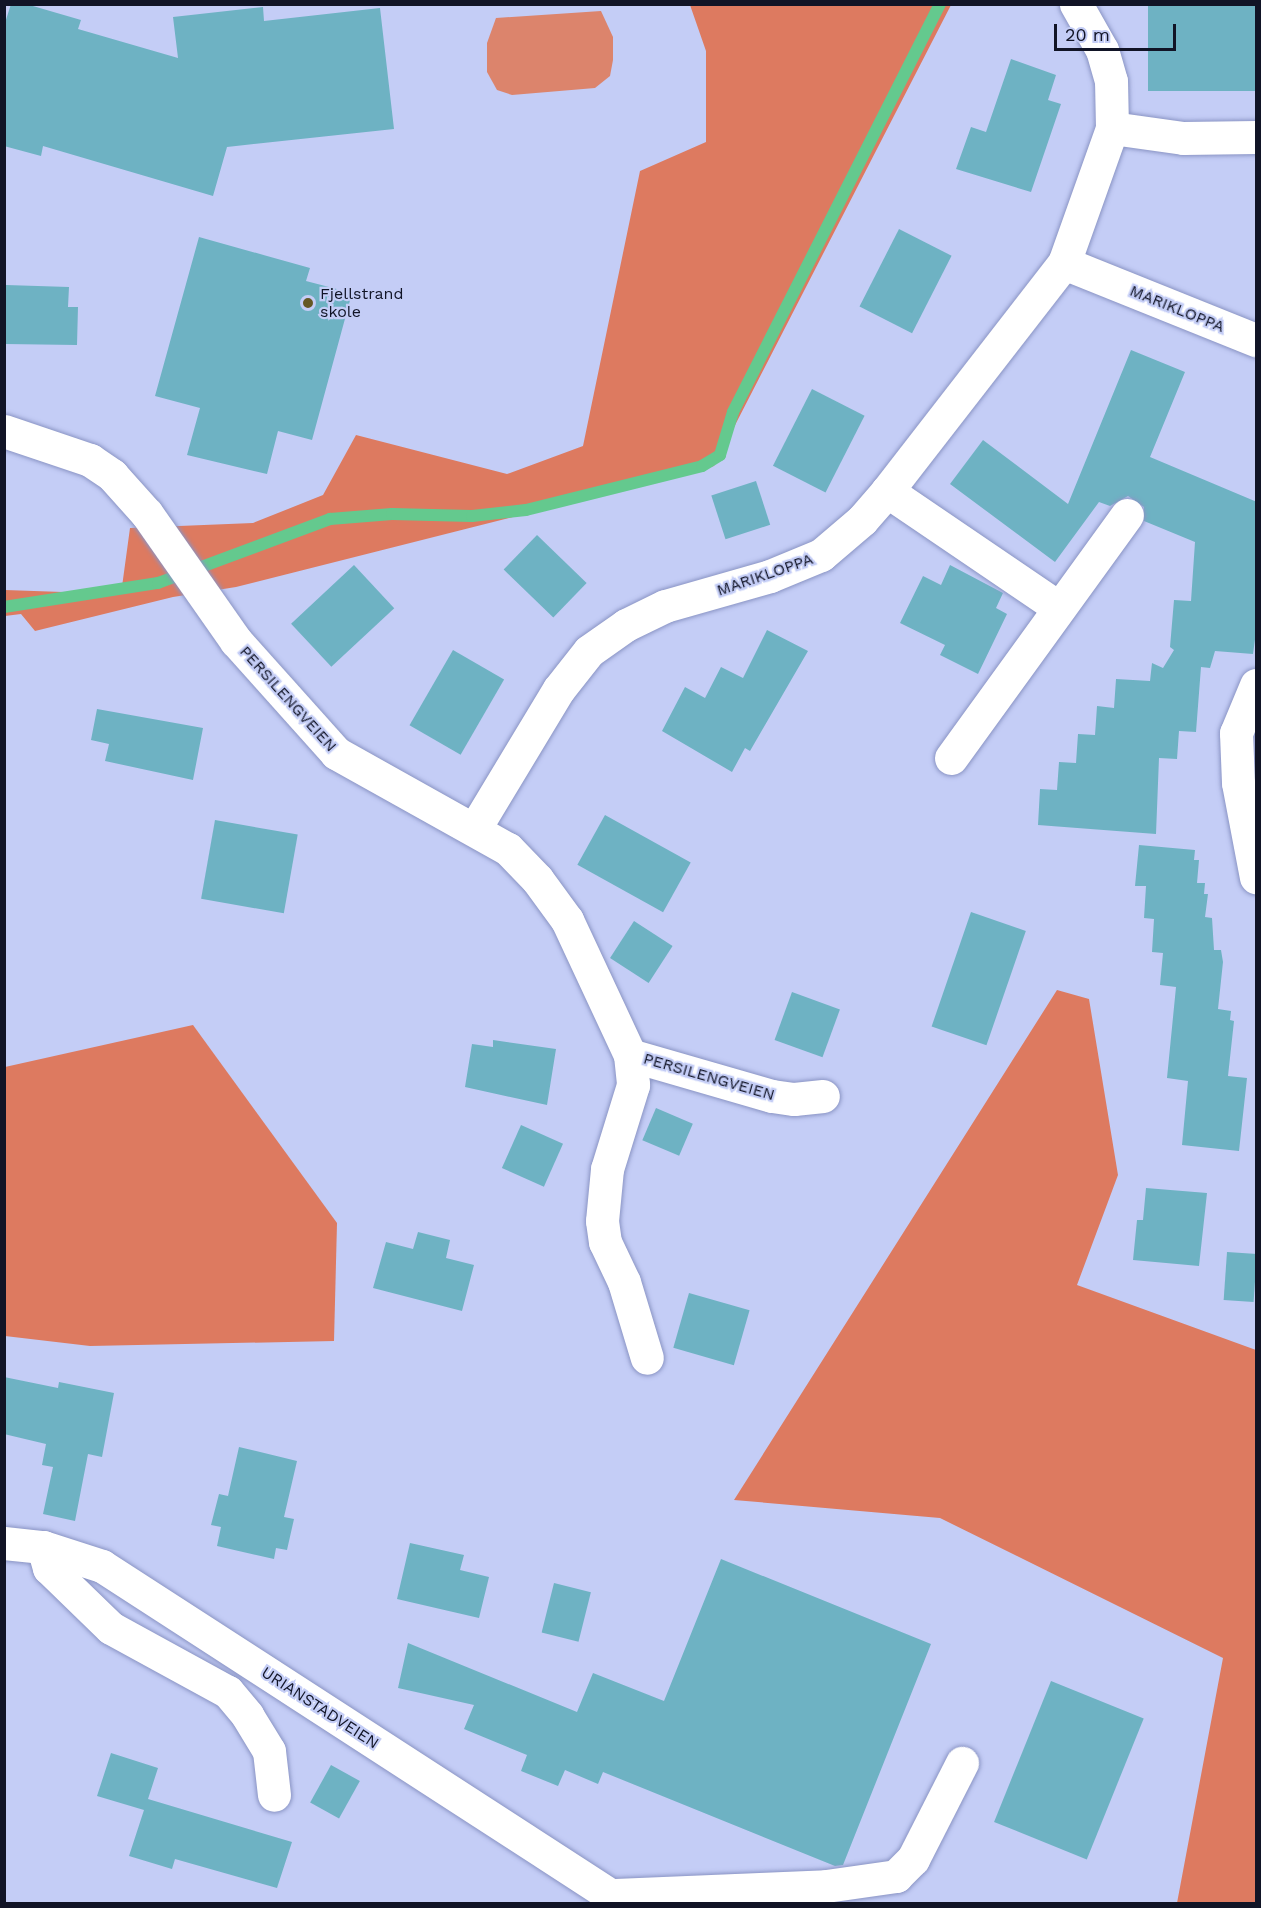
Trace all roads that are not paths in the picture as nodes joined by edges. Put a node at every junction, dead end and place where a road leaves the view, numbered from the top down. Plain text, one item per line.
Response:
1 (1076, 4) edge
2 (1112, 128) junction
3 (1257, 137) edge
4 (1064, 263) junction
5 (1257, 340) edge
6 (4, 431) edge
7 (887, 490) junction
8 (1127, 515) dead end
9 (1059, 608) junction
10 (1257, 685) edge
11 (951, 758) dead end
12 (475, 828) junction
13 (1257, 877) edge
14 (630, 1055) junction
15 (823, 1096) dead end
16 (647, 1358) dead end
17 (4, 1543) edge
18 (43, 1547) junction
19 (962, 1763) dead end
20 (274, 1795) dead end
21 (619, 1899) edge

1 - 2 street, MARIKLOPPA
2 - 3 street
2 - 4 street, MARIKLOPPA
4 - 5 street, MARIKLOPPA
4 - 7 street, MARIKLOPPA
6 - 12 street, PERSILENGVEIEN
7 - 9 street
7 - 12 street, MARIKLOPPA
8 - 9 street
9 - 11 street
10 - 13 street
12 - 14 street, PERSILENGVEIEN
14 - 15 street, PERSILENGVEIEN
14 - 16 street, PERSILENGVEIEN
17 - 18 street, URIANSTADVEIEN
18 - 20 street
18 - 21 street, URIANSTADVEIEN
19 - 21 street

